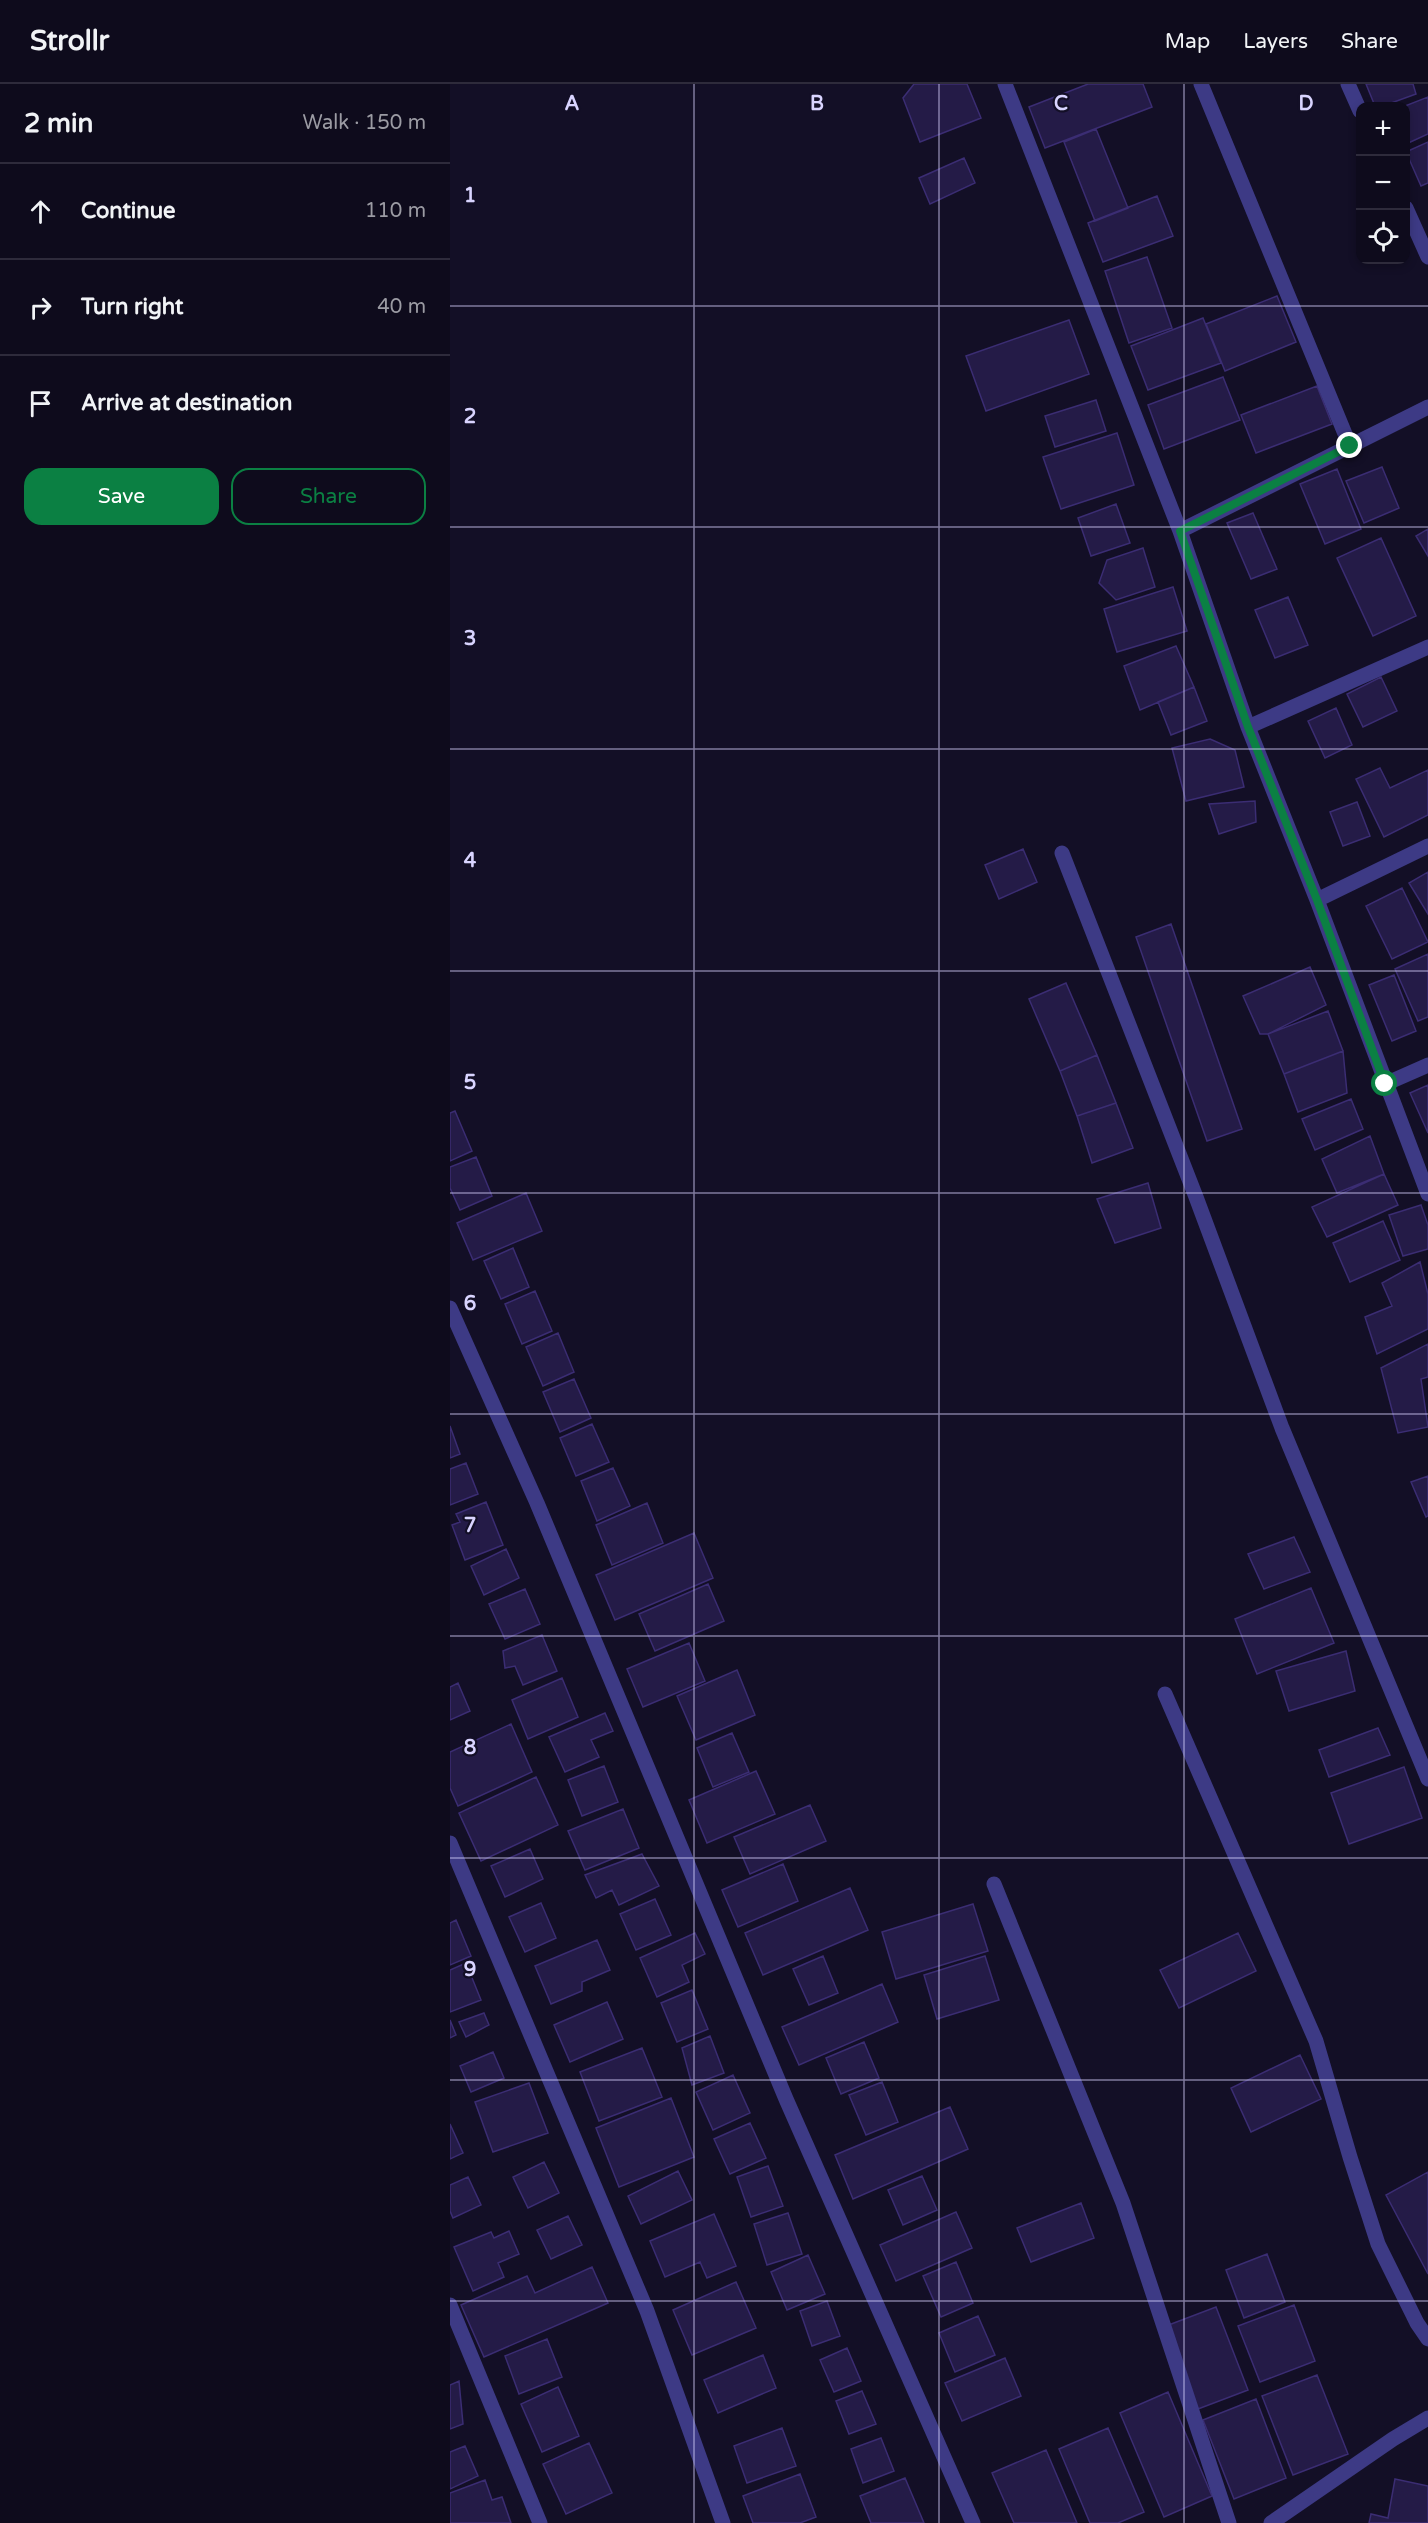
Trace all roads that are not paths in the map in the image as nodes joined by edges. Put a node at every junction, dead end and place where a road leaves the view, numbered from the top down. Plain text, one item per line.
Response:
1 (1005, 84) edge
2 (1201, 84) edge
3 (1348, 84) edge
4 (1356, 102) edge
5 (1407, 210) edge
6 (1428, 256) edge
7 (1428, 406) edge
8 (1350, 446) junction
9 (1180, 531) junction
10 (1428, 647) edge
11 (1248, 727) junction
12 (1428, 846) edge
13 (1062, 853) dead end
14 (1317, 900) junction
15 (1428, 1065) edge
16 (1385, 1084) junction
17 (1428, 1194) edge
18 (450, 1308) edge
19 (1165, 1694) dead end
20 (1428, 1779) edge
21 (450, 1843) edge
22 (994, 1884) dead end
23 (450, 2305) edge
24 (1428, 2339) edge
25 (1428, 2418) edge
26 (540, 2523) edge
27 (723, 2523) edge
28 (973, 2523) edge
29 (1229, 2523) edge
30 (1271, 2523) edge

1 - 9 street
2 - 8 street
3 - 4 street
5 - 6 street
7 - 8 street
8 - 9 street
9 - 11 street
10 - 11 street
11 - 14 street
12 - 14 street
13 - 20 street
14 - 16 street
15 - 16 street
16 - 17 street
18 - 28 street
19 - 24 street
21 - 27 street
22 - 29 street
23 - 26 street
25 - 30 street

